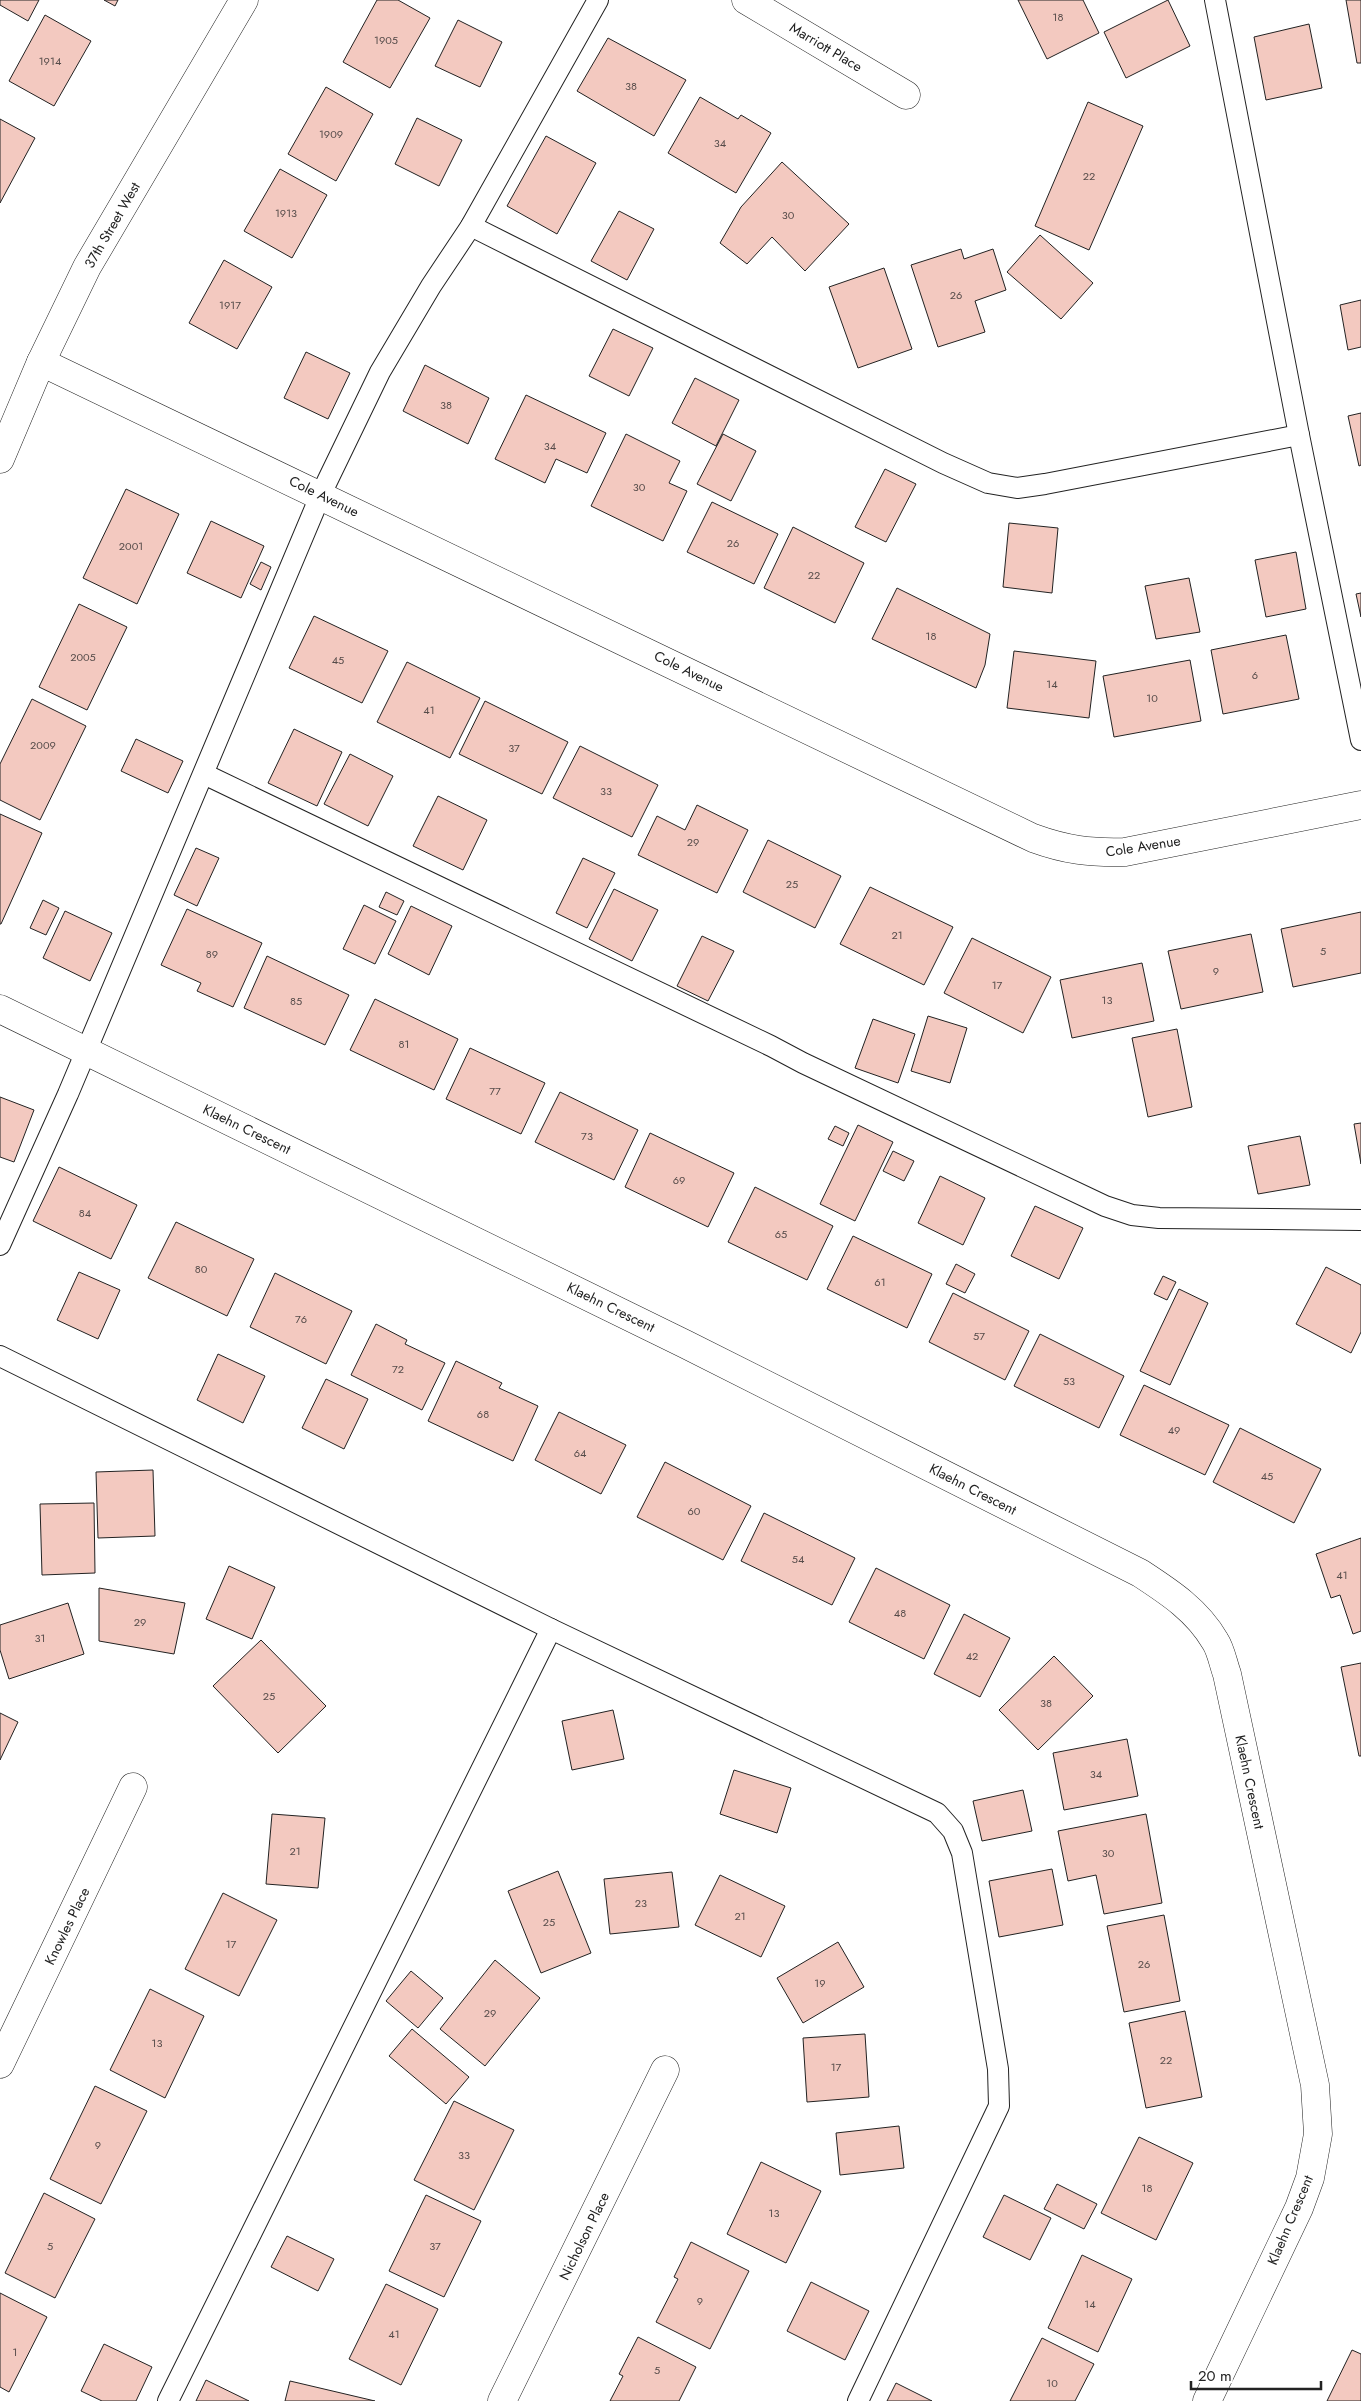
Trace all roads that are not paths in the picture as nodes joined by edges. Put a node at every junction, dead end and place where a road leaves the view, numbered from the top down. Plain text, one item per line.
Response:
1 (244, 0) edge
2 (598, 0) edge
3 (746, 0) edge
4 (1214, 0) edge
5 (906, 95) dead end
6 (471, 226) junction
7 (41, 362) junction
8 (1298, 435) junction
9 (0, 460) edge
10 (321, 494) junction
11 (1361, 740) edge
12 (204, 774) junction
13 (1361, 804) edge
14 (0, 1009) edge
15 (86, 1050) junction
16 (1361, 1220) edge
17 (0, 1245) edge
18 (0, 1356) edge
19 (551, 1629) junction
20 (133, 1788) dead end
21 (0, 2064) edge
22 (665, 2070) dead end
23 (168, 2401) edge
24 (502, 2401) edge
25 (858, 2401) edge
26 (1207, 2401) edge

1 - 7 street, 37th Street West
2 - 6 lane
3 - 5 street, Marriott Place
4 - 8 lane
6 - 8 lane
6 - 10 lane
7 - 9 street, 37th Street West
7 - 10 street, Cole Avenue
8 - 11 lane
10 - 12 lane
10 - 13 street, Cole Avenue
12 - 15 lane
12 - 16 lane
14 - 15 street, Klaehn Crescent
15 - 17 lane
15 - 26 street, Klaehn Crescent
18 - 19 lane
19 - 23 lane
19 - 25 lane
20 - 21 street, Knowles Place
22 - 24 street, Nicholson Place

